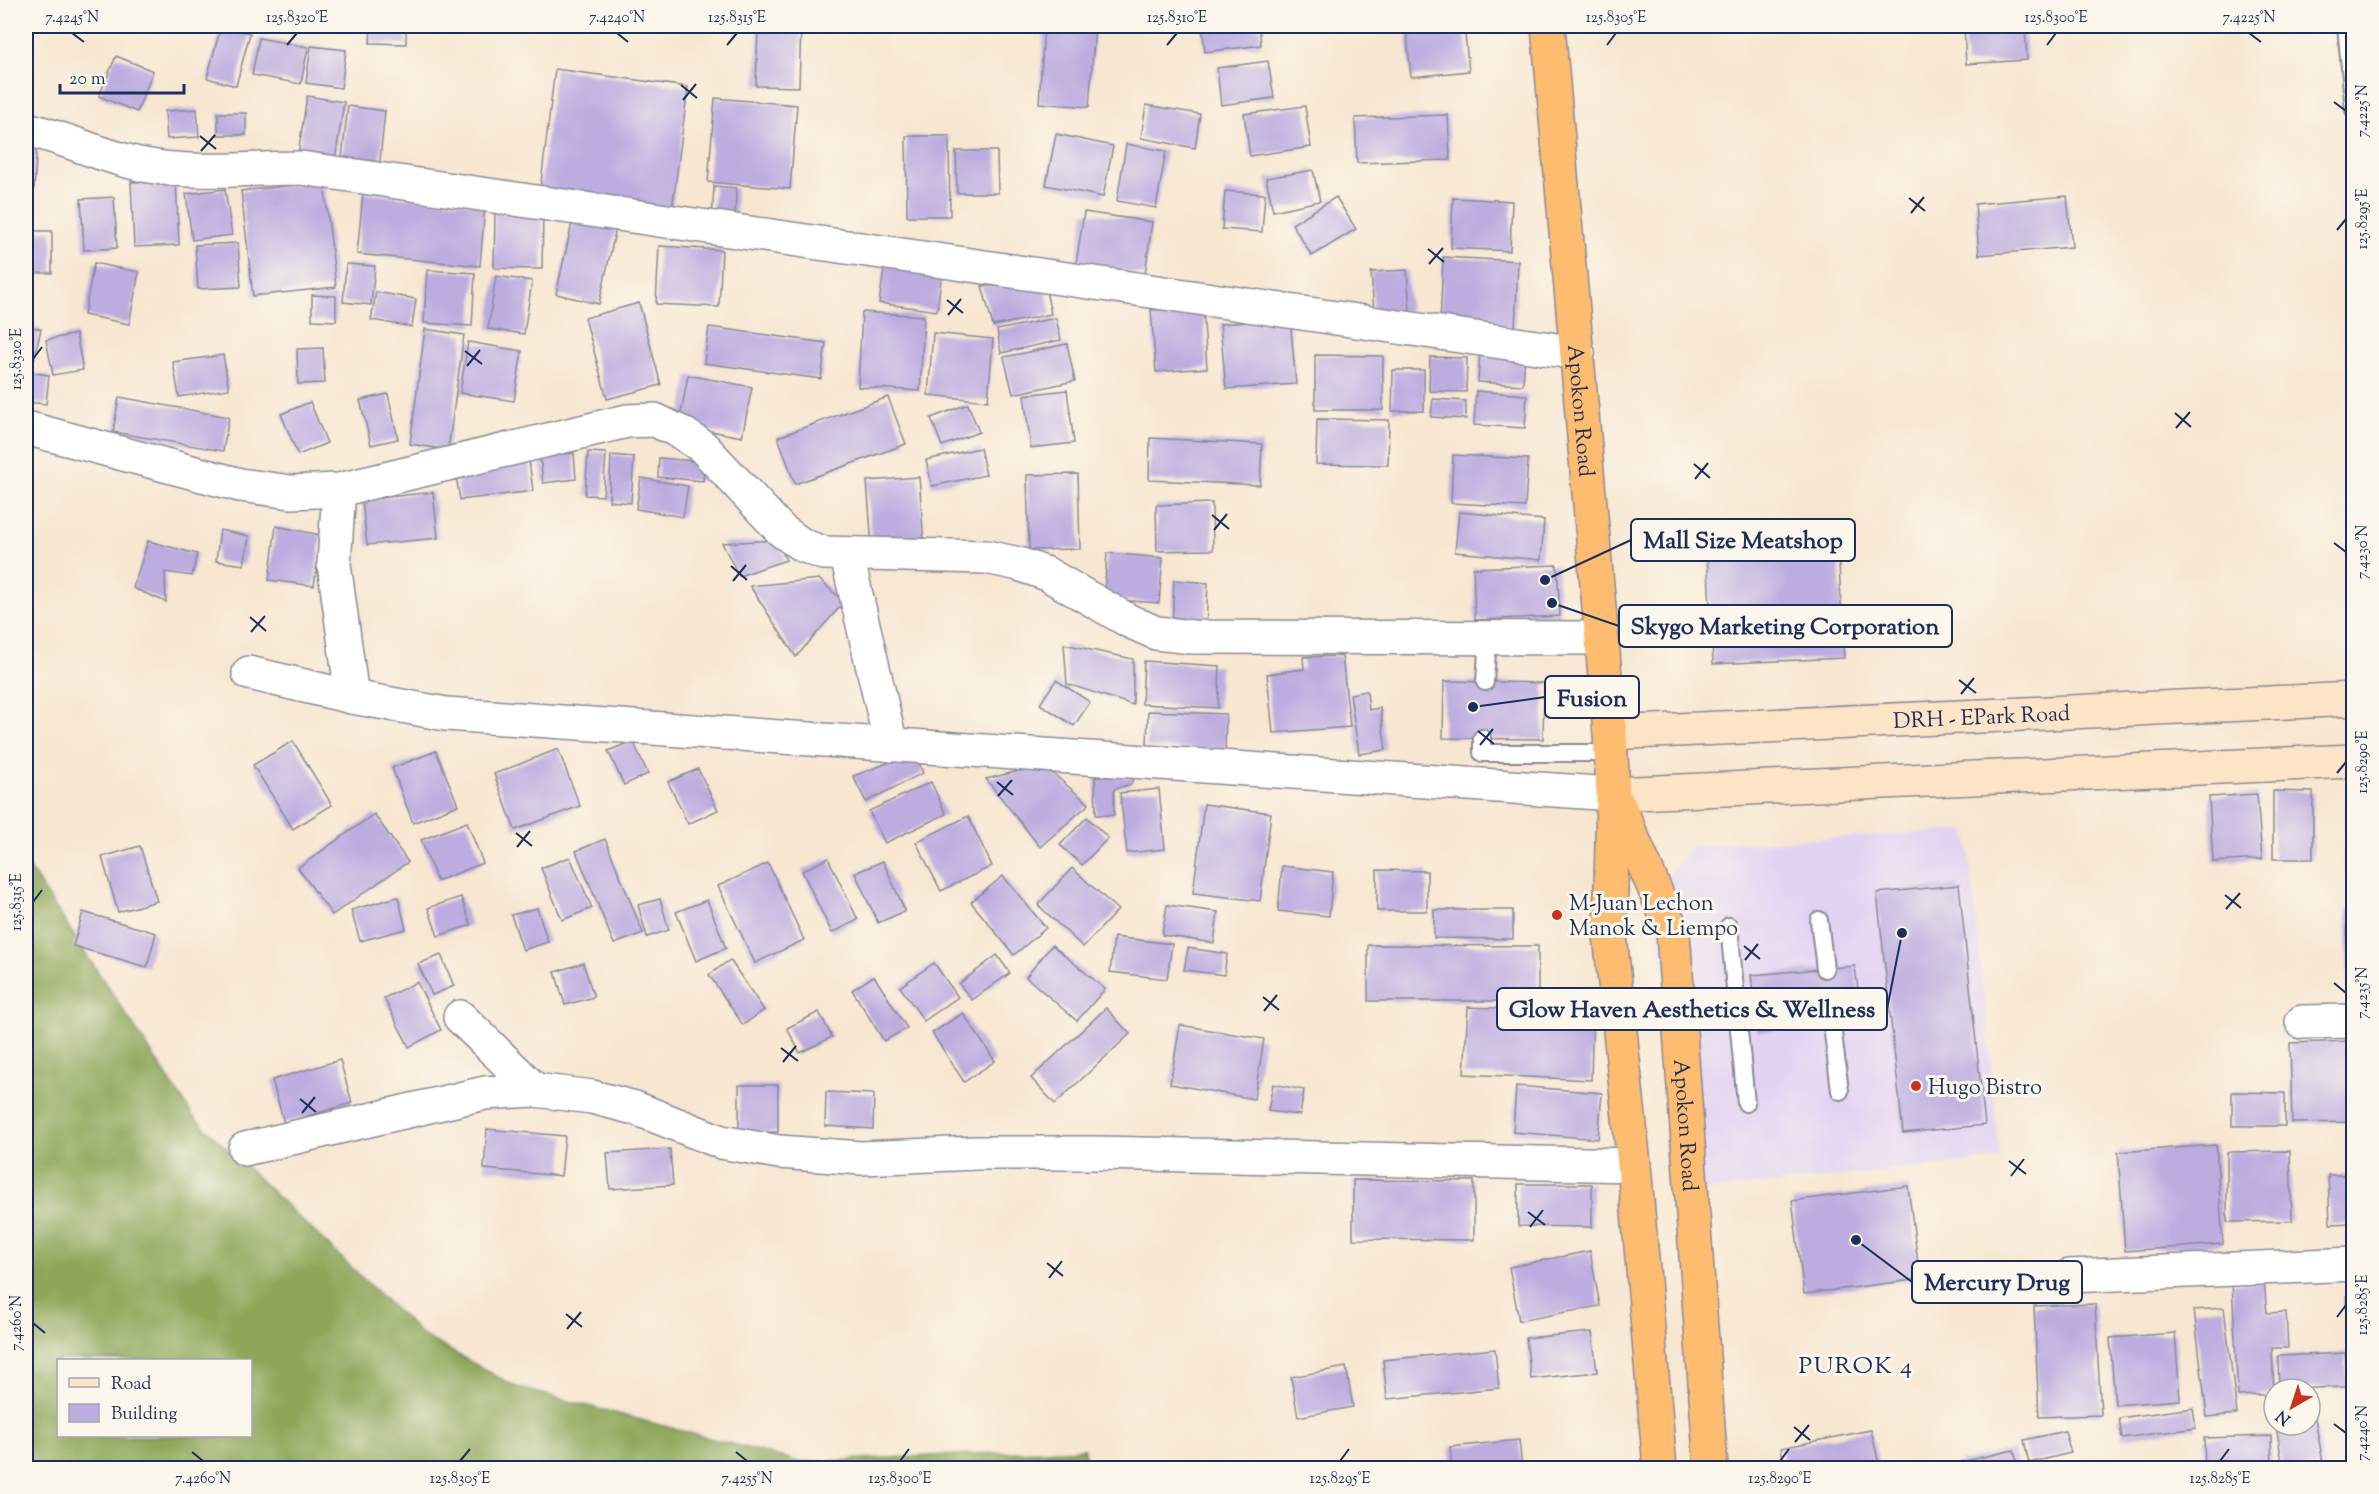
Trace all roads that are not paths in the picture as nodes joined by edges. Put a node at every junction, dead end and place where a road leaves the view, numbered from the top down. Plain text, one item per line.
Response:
1 (1548, 26) edge
2 (2346, 26) edge
3 (2354, 110) edge
4 (26, 129) edge
5 (1578, 353) junction
6 (26, 428) edge
7 (339, 490) junction
8 (846, 556) junction
9 (1488, 638) junction
10 (1601, 638) junction
11 (249, 673) dead end
12 (1485, 682) dead end
13 (352, 697) junction
14 (2354, 699) edge
15 (1482, 738) dead end
16 (1610, 743) junction
17 (891, 745) junction
18 (2354, 761) edge
19 (1613, 794) junction
20 (1819, 920) dead end
21 (1729, 927) dead end
22 (1825, 969) dead end
23 (460, 1017) dead end
24 (2302, 1022) dead end
25 (2354, 1022) edge
26 (1832, 1025) dead end
27 (535, 1090) junction
28 (1840, 1091) dead end
29 (1746, 1103) dead end
30 (245, 1149) dead end
31 (1634, 1165) junction
32 (2354, 1264) edge
33 (2069, 1276) dead end
34 (1660, 1468) edge
35 (1711, 1468) edge

1 - 5 highway, Apokon Road
2 - 3 lane
4 - 5 street
5 - 10 highway, Apokon Road
6 - 7 street
7 - 8 street
7 - 13 street
8 - 9 street
8 - 17 street
9 - 10 street
9 - 12 lane
10 - 16 highway, Apokon Road
11 - 13 street
13 - 17 street
14 - 16 main road, DRH - EPark Road
15 - 16 lane
16 - 19 highway, Apokon Road
17 - 19 street
18 - 19 main road
19 - 31 highway, Apokon Road
19 - 35 highway, Apokon Road
20 - 22 lane
21 - 29 lane
23 - 27 street
24 - 25 street
26 - 28 lane
27 - 30 street
27 - 31 street
31 - 34 highway, Apokon Road
32 - 33 street

